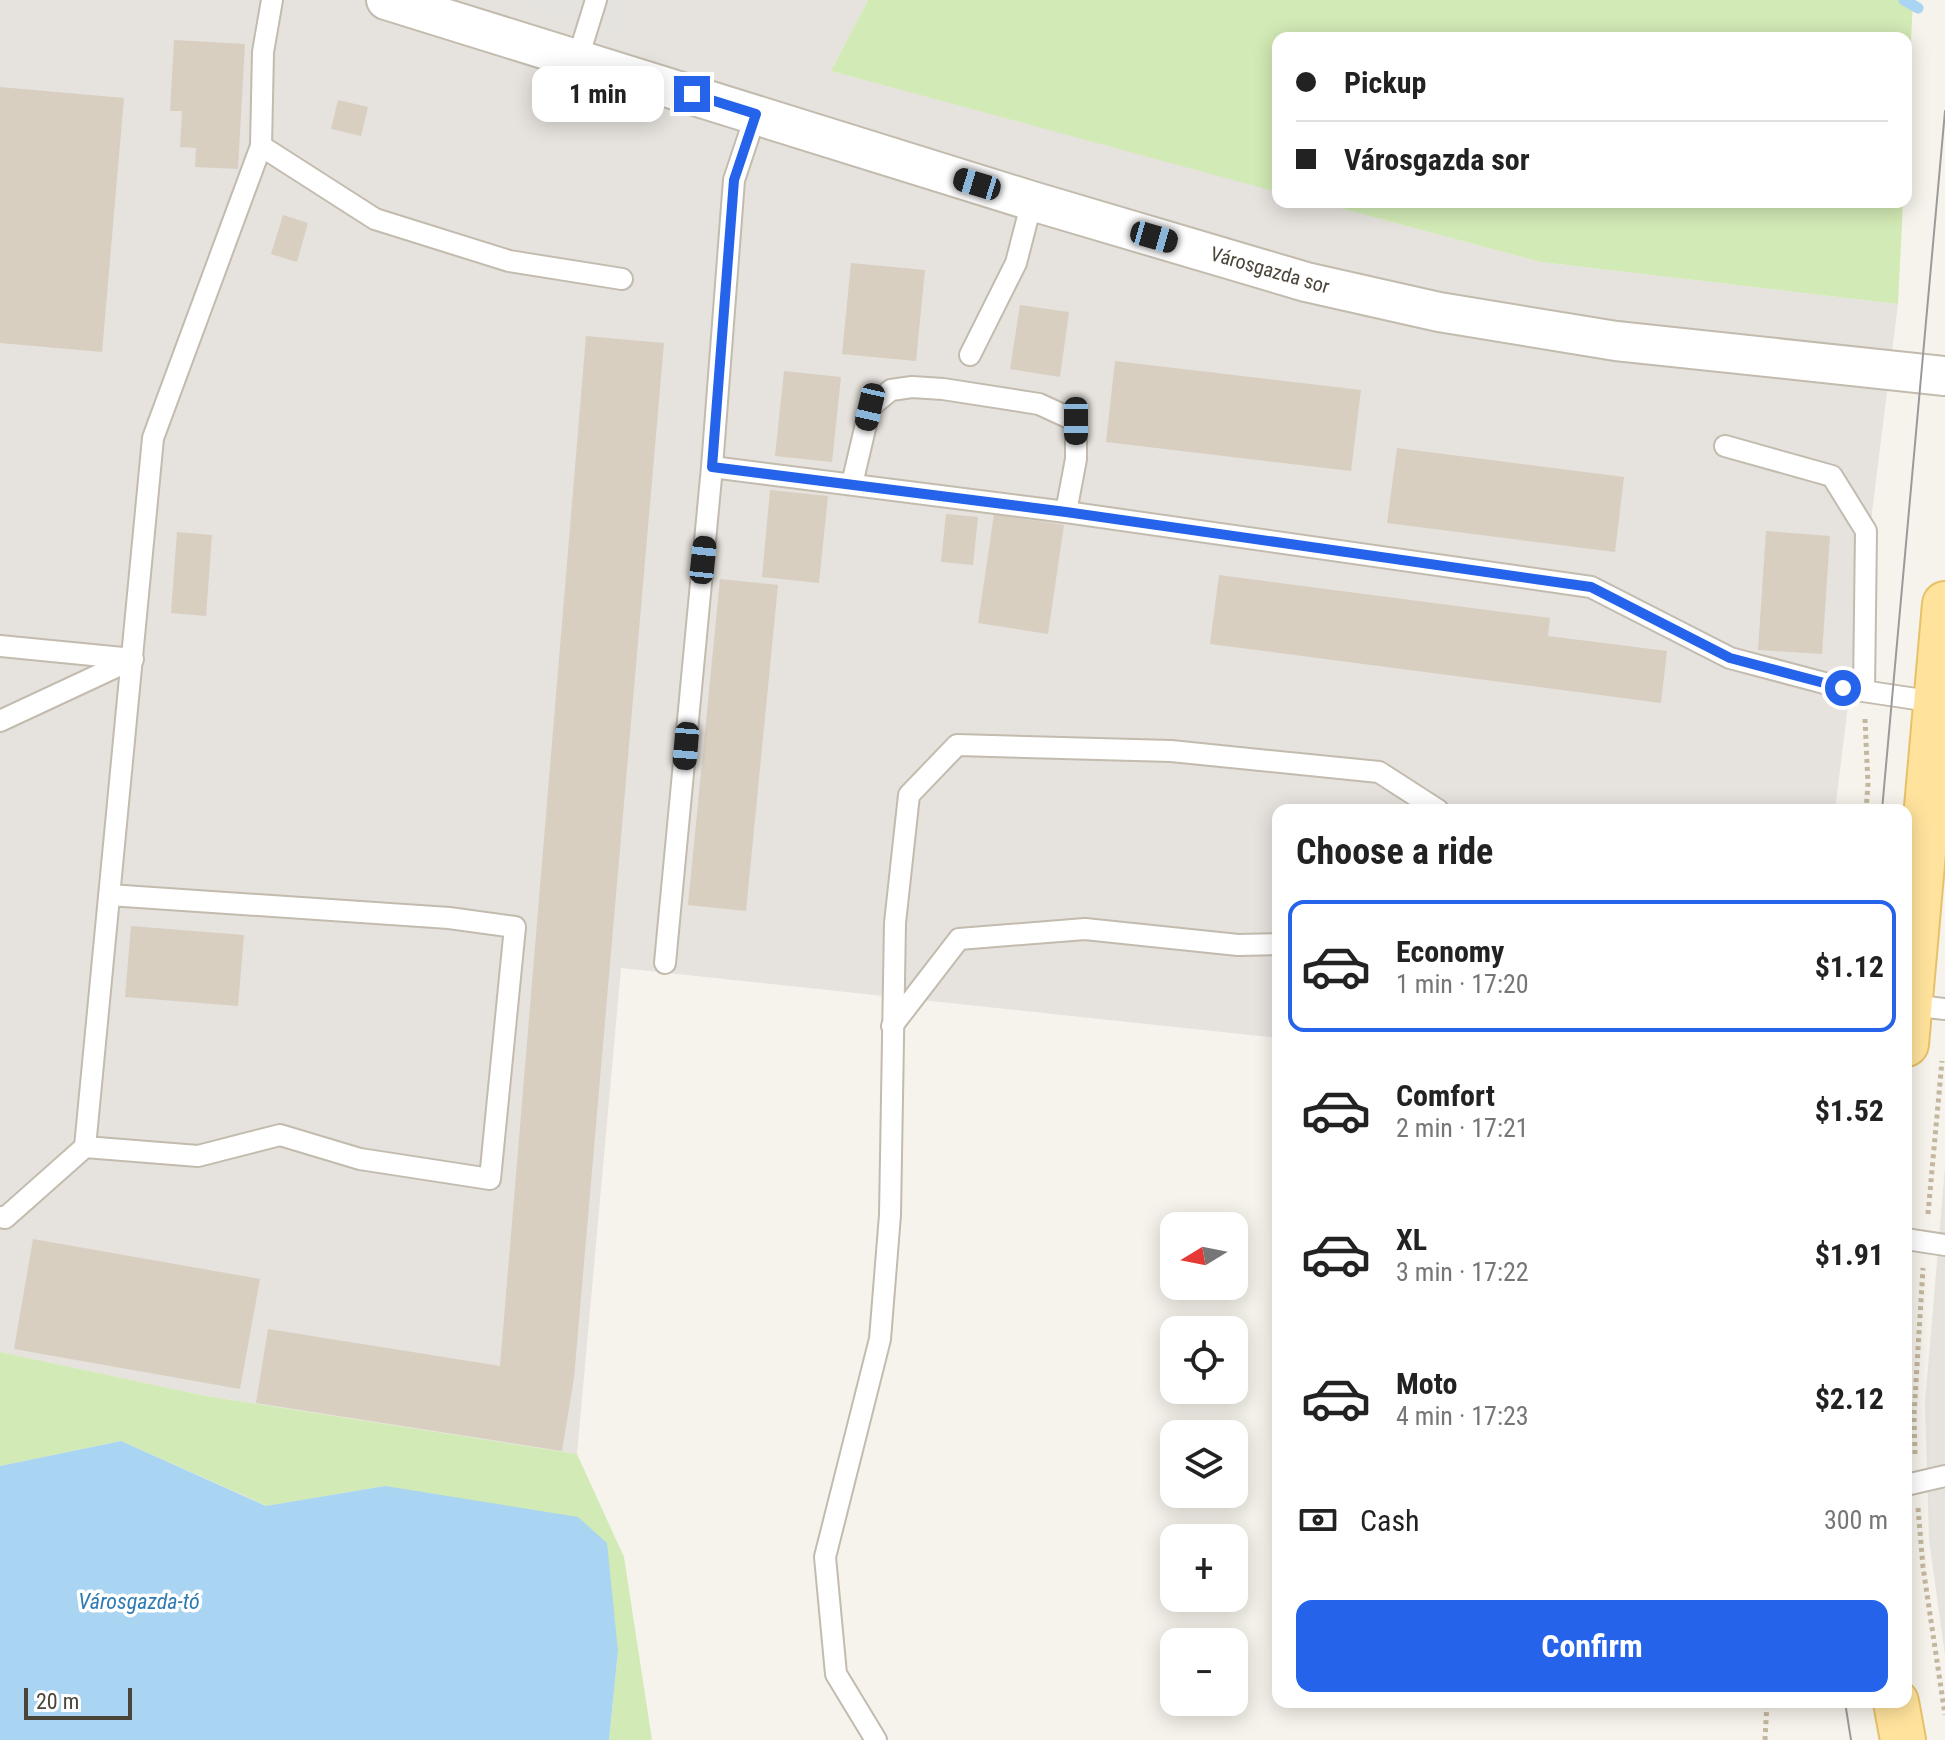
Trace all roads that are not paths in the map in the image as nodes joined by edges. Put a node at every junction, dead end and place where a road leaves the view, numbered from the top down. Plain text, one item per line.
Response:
1 (272, 0) edge
2 (386, 0) edge
3 (596, 0) edge
4 (578, 58) junction
5 (756, 114) junction
6 (261, 146) junction
7 (1032, 201) junction
8 (622, 279) dead end
9 (970, 355) dead end
10 (1945, 376) edge
11 (1725, 446) dead end
12 (712, 467) junction
13 (852, 484) junction
14 (1066, 512) junction
15 (1945, 604) edge
16 (0, 646) edge
17 (133, 659) junction
18 (1864, 690) junction
19 (1936, 702) junction
20 (0, 721) edge
21 (1429, 804) edge
22 (109, 895) junction
23 (1912, 897) edge
24 (1272, 944) edge
25 (665, 963) dead end
26 (892, 1026) junction
27 (1926, 1026) edge
28 (85, 1147) junction
29 (0, 1217) edge
30 (1945, 1476) edge
31 (1912, 1484) edge
32 (1897, 1708) edge
33 (876, 1740) edge
34 (1903, 1740) edge

1 - 6 lane
2 - 4 street, Városgazda sor
3 - 4 lane
4 - 5 street, Városgazda sor
5 - 7 street, Városgazda sor
5 - 12 lane
6 - 8 lane
6 - 17 lane
7 - 9 lane
7 - 10 street, Városgazda sor
11 - 18 lane
12 - 13 lane
12 - 25 lane
13 - 14 lane
13 - 14 lane
14 - 18 lane
15 - 19 main road
16 - 17 lane
17 - 20 lane
17 - 22 lane
18 - 19 lane
19 - 23 main road
21 - 26 lane
22 - 28 lane
22 - 28 lane
23 - 27 main road
24 - 26 lane
26 - 33 lane
28 - 29 lane
30 - 31 lane
32 - 34 main road

